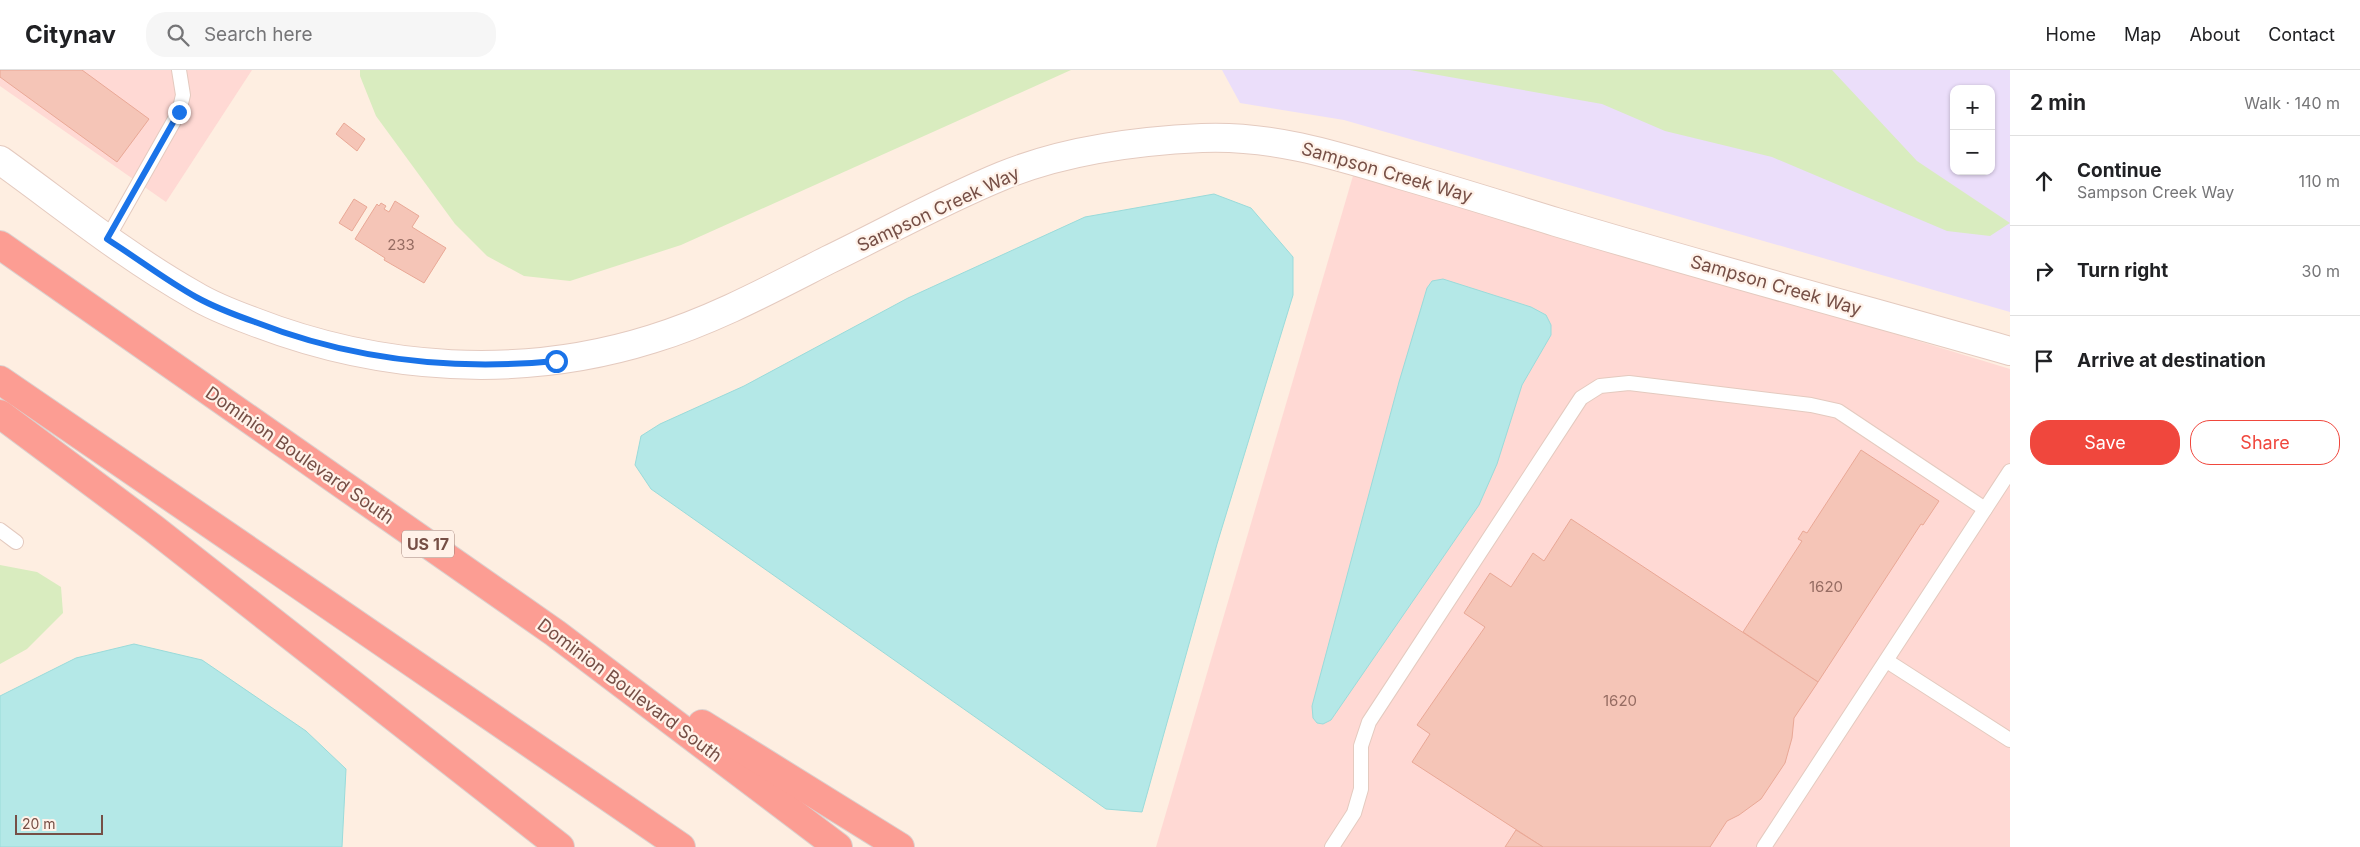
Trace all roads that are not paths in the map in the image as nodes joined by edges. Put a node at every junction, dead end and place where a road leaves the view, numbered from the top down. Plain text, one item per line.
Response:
1 (179, 70) edge
2 (0, 160) edge
3 (107, 239) junction
4 (5, 249) edge
5 (2010, 351) edge
6 (0, 380) edge
7 (0, 414) edge
8 (2010, 471) edge
9 (1985, 509) junction
10 (0, 530) edge
11 (16, 542) dead end
12 (555, 633) junction
13 (1887, 661) junction
14 (2010, 740) edge
15 (560, 847) edge
16 (681, 847) edge
17 (838, 847) edge
18 (900, 847) edge
19 (1332, 847) edge
20 (1764, 847) edge

1 - 3 lane
2 - 3 street, Sampson Creek Way
3 - 5 street, Sampson Creek Way
4 - 12 highway, Dominion Boulevard South / US 17
6 - 16 highway
7 - 15 highway
8 - 9 lane
9 - 13 lane
9 - 19 lane
10 - 11 lane
12 - 17 highway, Dominion Boulevard South / US 17
12 - 18 highway
13 - 14 lane
13 - 20 lane

